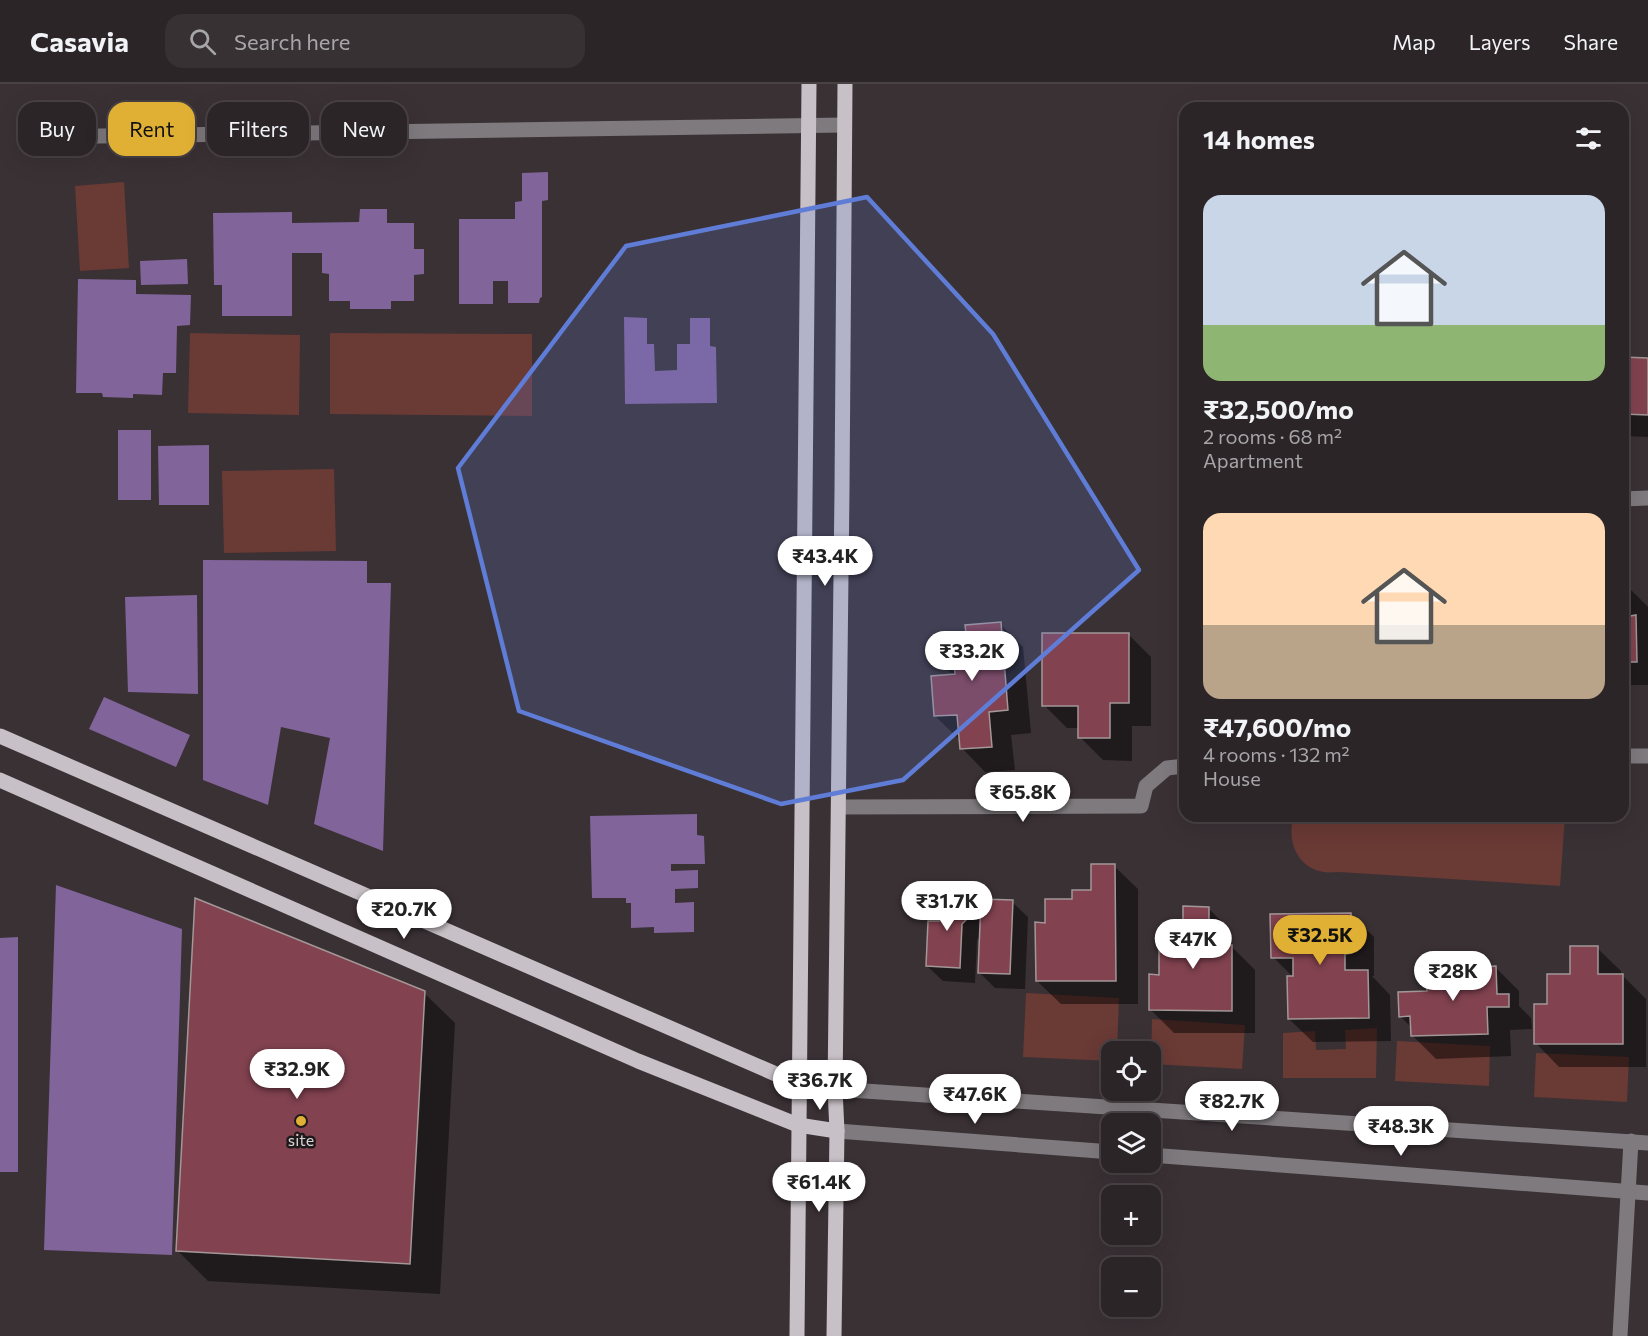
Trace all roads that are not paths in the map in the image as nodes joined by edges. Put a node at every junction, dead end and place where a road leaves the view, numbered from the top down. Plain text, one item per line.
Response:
1 (809, 84) edge
2 (845, 84) edge
3 (844, 125) junction
4 (809, 126) junction
5 (96, 136) edge
6 (1648, 498) edge
7 (1629, 499) edge
8 (0, 736) edge
9 (1629, 756) edge
10 (1648, 756) edge
11 (1179, 767) edge
12 (0, 780) edge
13 (839, 807) junction
14 (800, 1082) junction
15 (835, 1089) junction
16 (798, 1125) junction
17 (837, 1131) junction
18 (1631, 1142) junction
19 (1648, 1143) edge
20 (1101, 1151) edge
21 (1161, 1156) edge
22 (1628, 1191) junction
23 (1648, 1193) edge
24 (797, 1336) edge
25 (834, 1336) edge
26 (1620, 1336) edge

1 - 4 main road
2 - 3 main road
3 - 4 street
3 - 13 main road
4 - 5 street
4 - 14 main road
6 - 7 street
8 - 14 main road
9 - 10 street
11 - 13 street
12 - 16 main road
13 - 15 main road
14 - 15 main road
14 - 16 main road
15 - 17 main road
15 - 18 street
16 - 17 main road
16 - 24 main road
17 - 20 street
17 - 25 main road
18 - 19 street
18 - 22 street
21 - 22 street
22 - 23 street
22 - 26 street

